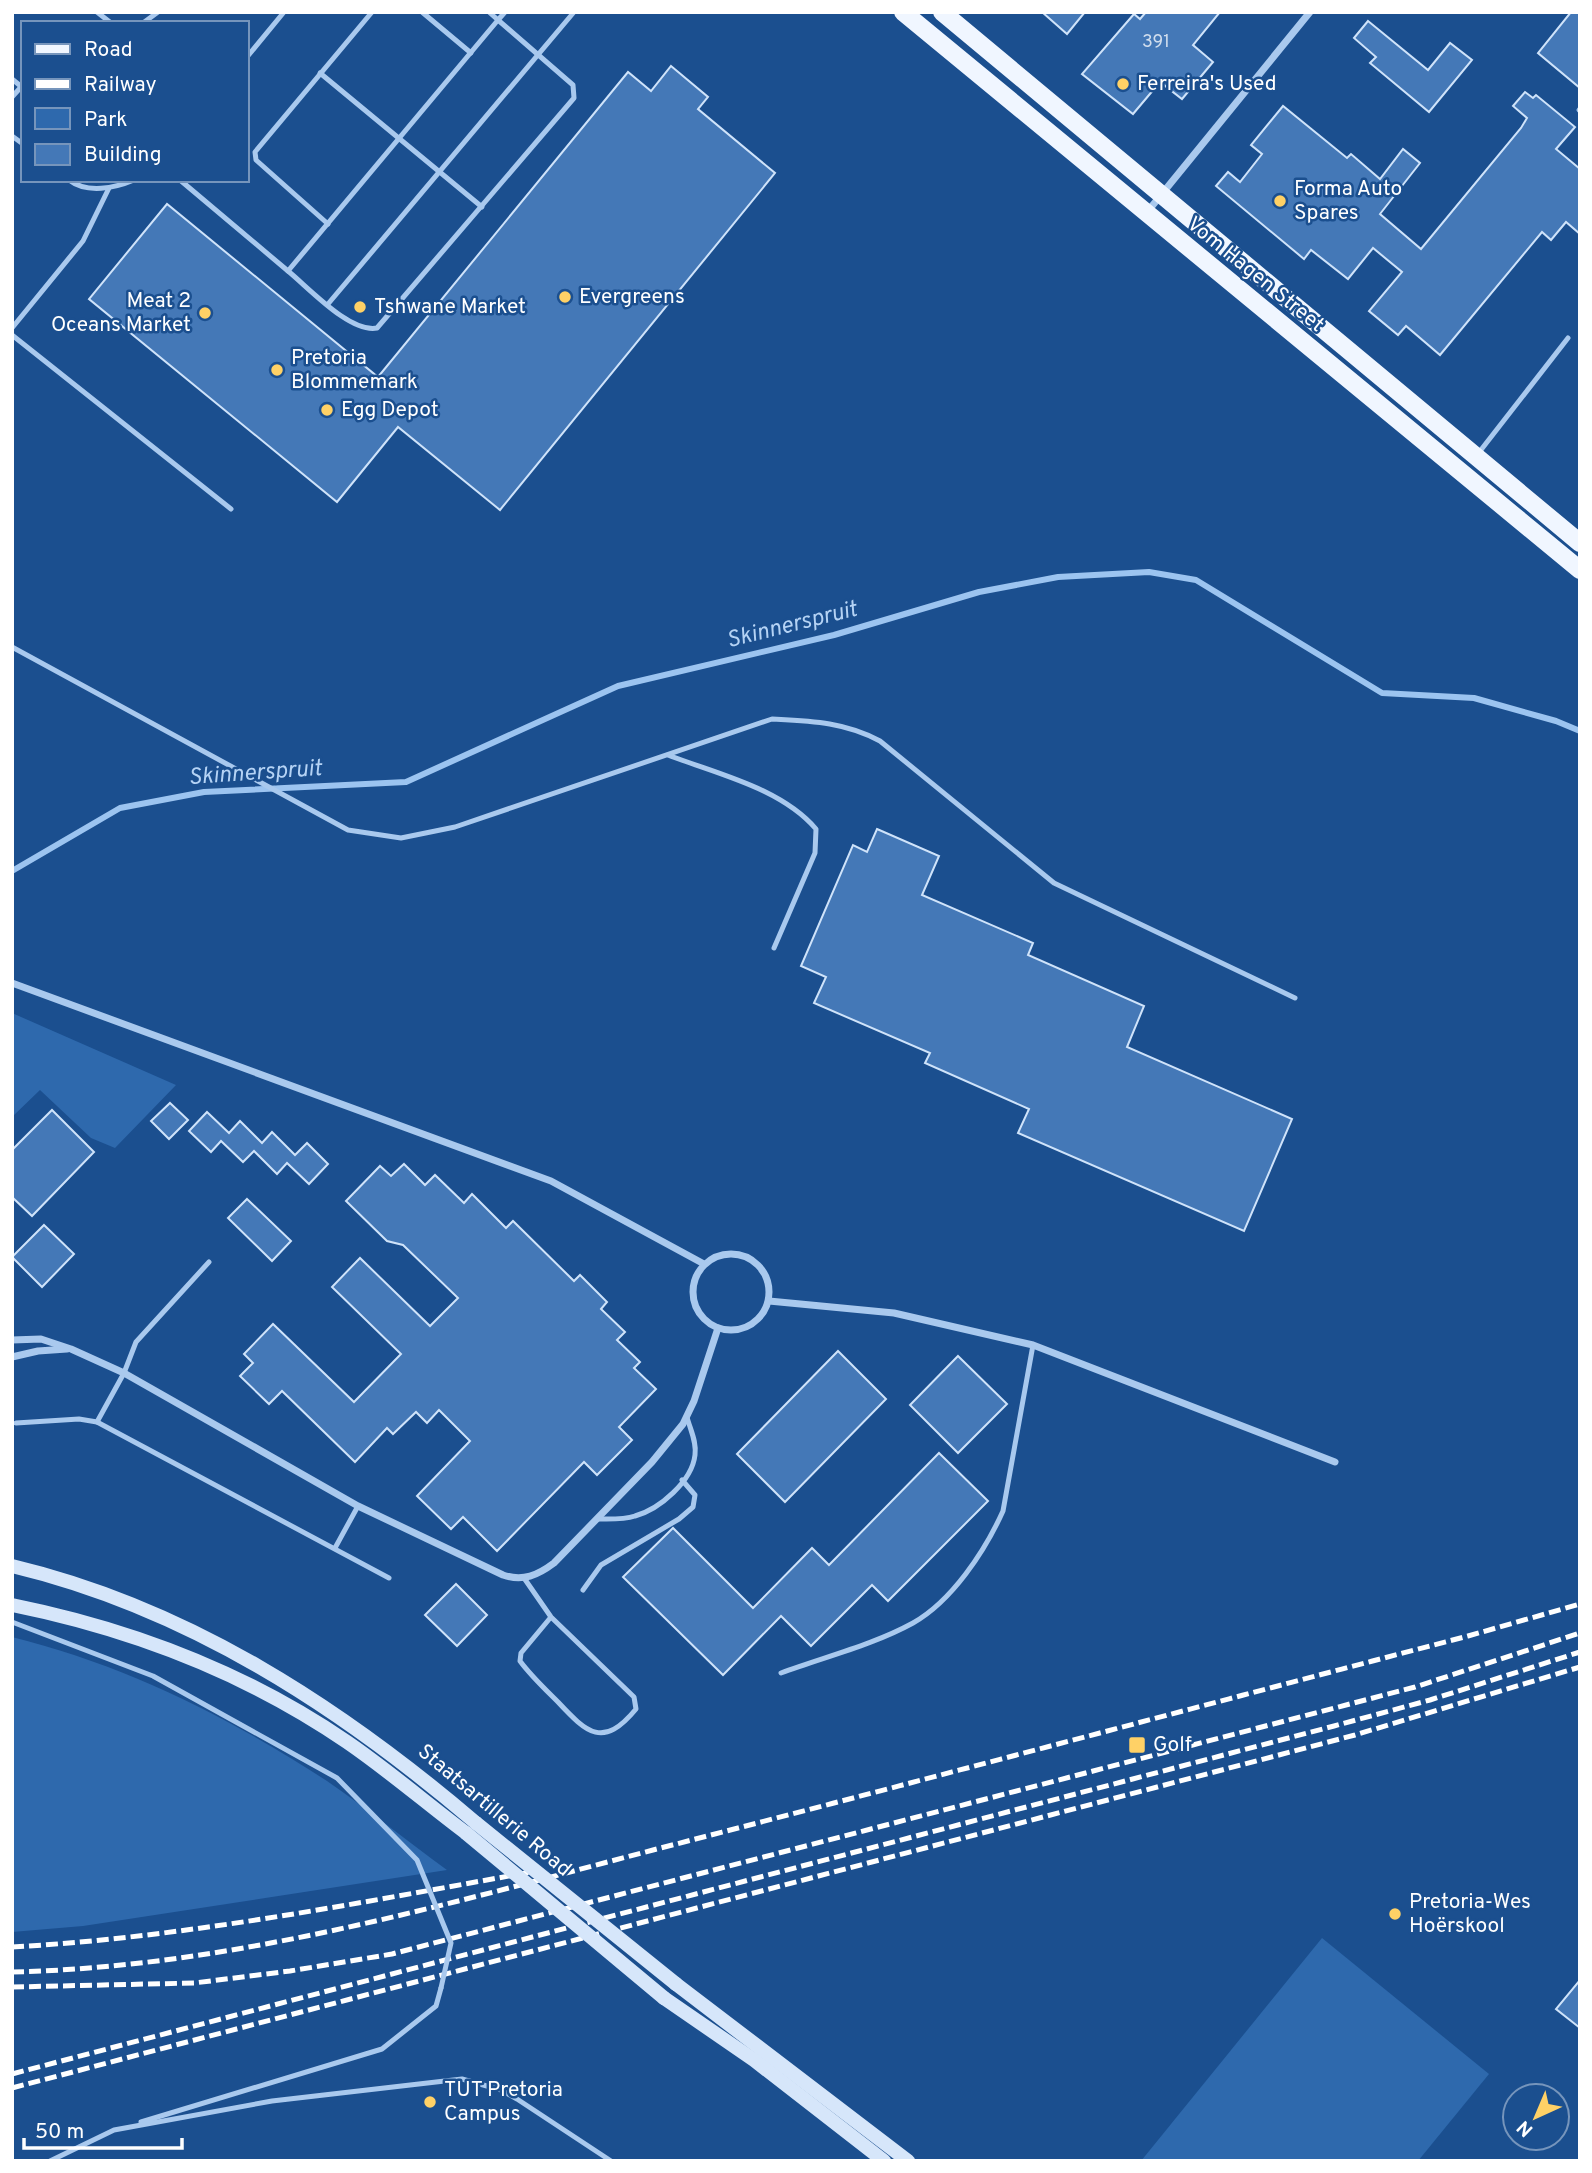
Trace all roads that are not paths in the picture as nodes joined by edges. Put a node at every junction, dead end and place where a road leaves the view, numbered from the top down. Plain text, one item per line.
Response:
1 (284, 12) edge
2 (372, 12) edge
3 (422, 12) edge
4 (489, 12) edge
5 (505, 12) edge
6 (574, 12) edge
7 (903, 12) edge
8 (942, 12) edge
9 (1310, 12) edge
10 (498, 20) junction
11 (471, 52) junction
12 (538, 54) junction
13 (248, 56) edge
14 (320, 73) junction
15 (399, 138) junction
16 (439, 172) junction
17 (74, 182) edge
18 (128, 182) edge
19 (182, 182) edge
20 (109, 188) junction
21 (1160, 196) junction
22 (482, 207) junction
23 (1145, 214) junction
24 (328, 224) junction
25 (288, 271) junction
26 (328, 304) junction
27 (12, 328) edge
28 (12, 335) edge
29 (1568, 338) dead end
30 (1475, 457) junction
31 (231, 509) dead end
32 (1580, 543) edge
33 (1580, 570) edge
34 (12, 647) edge
35 (668, 755) junction
36 (774, 947) dead end
37 (12, 983) edge
38 (1295, 998) dead end
39 (209, 1262) dead end
40 (704, 1264) junction
41 (769, 1301) junction
42 (718, 1328) junction
43 (12, 1340) edge
44 (1033, 1345) junction
45 (71, 1349) junction
46 (12, 1357) edge
47 (124, 1373) junction
48 (687, 1417) junction
49 (97, 1422) junction
50 (16, 1423) dead end
51 (1335, 1462) dead end
52 (682, 1480) junction
53 (358, 1506) junction
54 (597, 1519) junction
55 (335, 1548) junction
56 (12, 1566) edge
57 (389, 1578) dead end
58 (524, 1578) junction
59 (583, 1590) dead end
60 (12, 1605) edge
61 (551, 1617) junction
62 (12, 1622) edge
63 (781, 1673) dead end
64 (471, 1828) junction
65 (114, 2130) junction
66 (50, 2161) edge
67 (611, 2161) edge
68 (884, 2161) edge
69 (908, 2161) edge

1 - 13 lane
2 - 14 lane
3 - 11 lane
4 - 10 lane
5 - 10 lane
6 - 12 lane
7 - 23 main road, Vom Hagen Street
8 - 21 main road, Vom Hagen Street
9 - 21 street
10 - 11 lane
10 - 12 lane
11 - 15 lane
12 - 16 lane
12 - 22 lane
14 - 15 lane
14 - 24 lane
15 - 16 lane
15 - 24 lane
16 - 22 lane
16 - 26 lane
17 - 20 lane
18 - 20 lane
19 - 25 lane
20 - 27 lane
21 - 23 street
21 - 30 main road, Vom Hagen Street
22 - 26 lane
23 - 33 main road, Vom Hagen Street
24 - 25 lane
25 - 26 lane
28 - 31 lane
29 - 30 lane
30 - 32 main road, Vom Hagen Street
34 - 35 lane
35 - 36 lane
35 - 38 lane
37 - 40 street
39 - 47 lane
40 - 41 street
40 - 42 street
41 - 42 street
41 - 44 street
42 - 48 street
43 - 45 street
44 - 51 street
44 - 63 lane
45 - 46 street
45 - 47 street
47 - 49 lane
47 - 53 street
48 - 52 lane
48 - 54 street
49 - 50 lane
49 - 55 lane
52 - 54 lane
52 - 59 lane
53 - 55 lane
53 - 58 street
54 - 58 street
55 - 57 lane
56 - 64 street, Staatsartillerie Road
58 - 61 lane
60 - 64 street, Staatsartillerie Road
61 - 61 lane
62 - 65 lane, bridge
64 - 68 street, Staatsartillerie Road, bridge
64 - 69 street, Staatsartillerie Road, bridge
65 - 66 lane
65 - 67 lane

